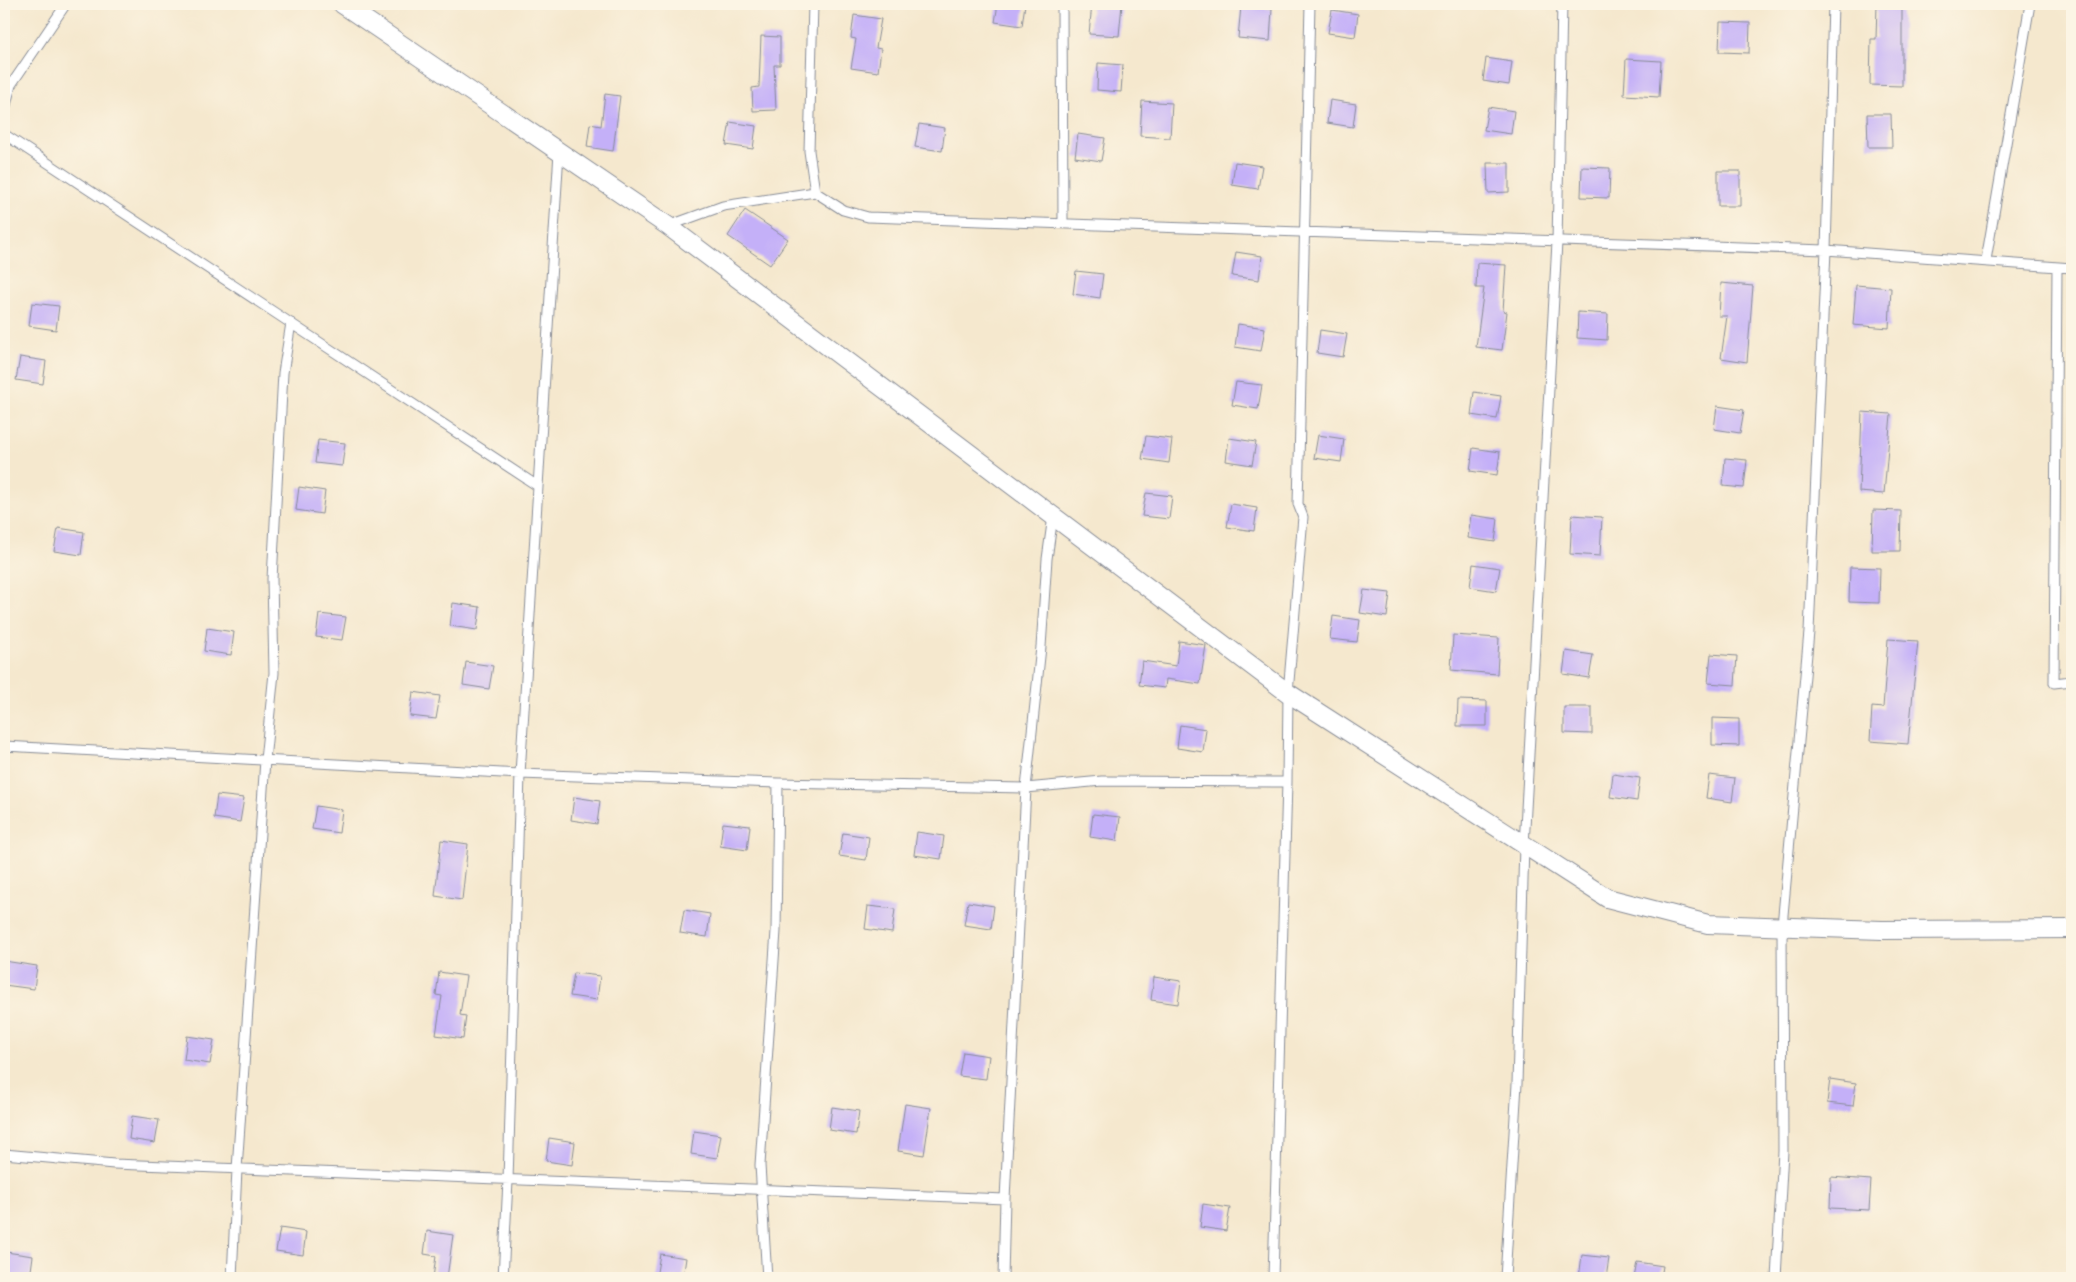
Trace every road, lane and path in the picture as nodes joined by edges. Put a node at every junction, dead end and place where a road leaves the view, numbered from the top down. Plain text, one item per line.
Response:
1 (66, 4) edge
2 (342, 4) edge
3 (812, 4) edge
4 (1062, 4) edge
5 (1310, 4) edge
6 (1562, 4) edge
7 (1833, 4) edge
8 (2030, 4) edge
9 (4, 112) edge
10 (4, 134) edge
11 (559, 152) junction
12 (815, 192) junction
13 (1063, 223) junction
14 (668, 226) junction
15 (1304, 233) junction
16 (1557, 242) junction
17 (1826, 250) junction
18 (1986, 260) junction
19 (2057, 267) junction
20 (2072, 268) edge
21 (291, 323) junction
22 (536, 485) junction
23 (1053, 516) junction
24 (2072, 681) edge
25 (1288, 693) junction
26 (4, 746) edge
27 (265, 760) junction
28 (520, 774) junction
29 (1287, 782) junction
30 (778, 783) junction
31 (1026, 788) junction
32 (1524, 846) junction
33 (1782, 926) junction
34 (2072, 929) edge
35 (4, 1154) edge
36 (237, 1169) junction
37 (508, 1181) junction
38 (762, 1189) junction
39 (1005, 1199) junction
40 (232, 1278) edge
41 (503, 1278) edge
42 (767, 1278) edge
43 (1003, 1278) edge
44 (1273, 1278) edge
45 (1505, 1278) edge
46 (1776, 1278) edge

1 - 9 lane
2 - 11 street
3 - 12 lane
4 - 13 lane
5 - 15 lane
6 - 16 lane
7 - 17 lane
8 - 18 lane
10 - 21 lane
11 - 14 street
11 - 22 lane
12 - 13 lane
12 - 14 lane
13 - 15 lane
14 - 23 street
15 - 16 lane
15 - 25 lane
16 - 17 lane
16 - 32 lane
17 - 18 lane
17 - 33 lane
18 - 19 lane
19 - 20 lane
19 - 24 lane
21 - 22 lane
21 - 27 lane
22 - 28 lane
23 - 25 street
23 - 31 lane
25 - 29 lane
25 - 32 street
26 - 27 lane
27 - 28 lane
27 - 36 lane
28 - 30 lane
28 - 37 lane
29 - 31 lane
29 - 44 lane
30 - 31 lane
30 - 38 lane
31 - 39 lane
32 - 33 street
32 - 45 lane
33 - 34 street
33 - 46 lane
35 - 36 lane
36 - 37 lane
36 - 40 lane
37 - 38 lane
37 - 41 lane
38 - 39 lane
38 - 42 lane
39 - 43 lane

